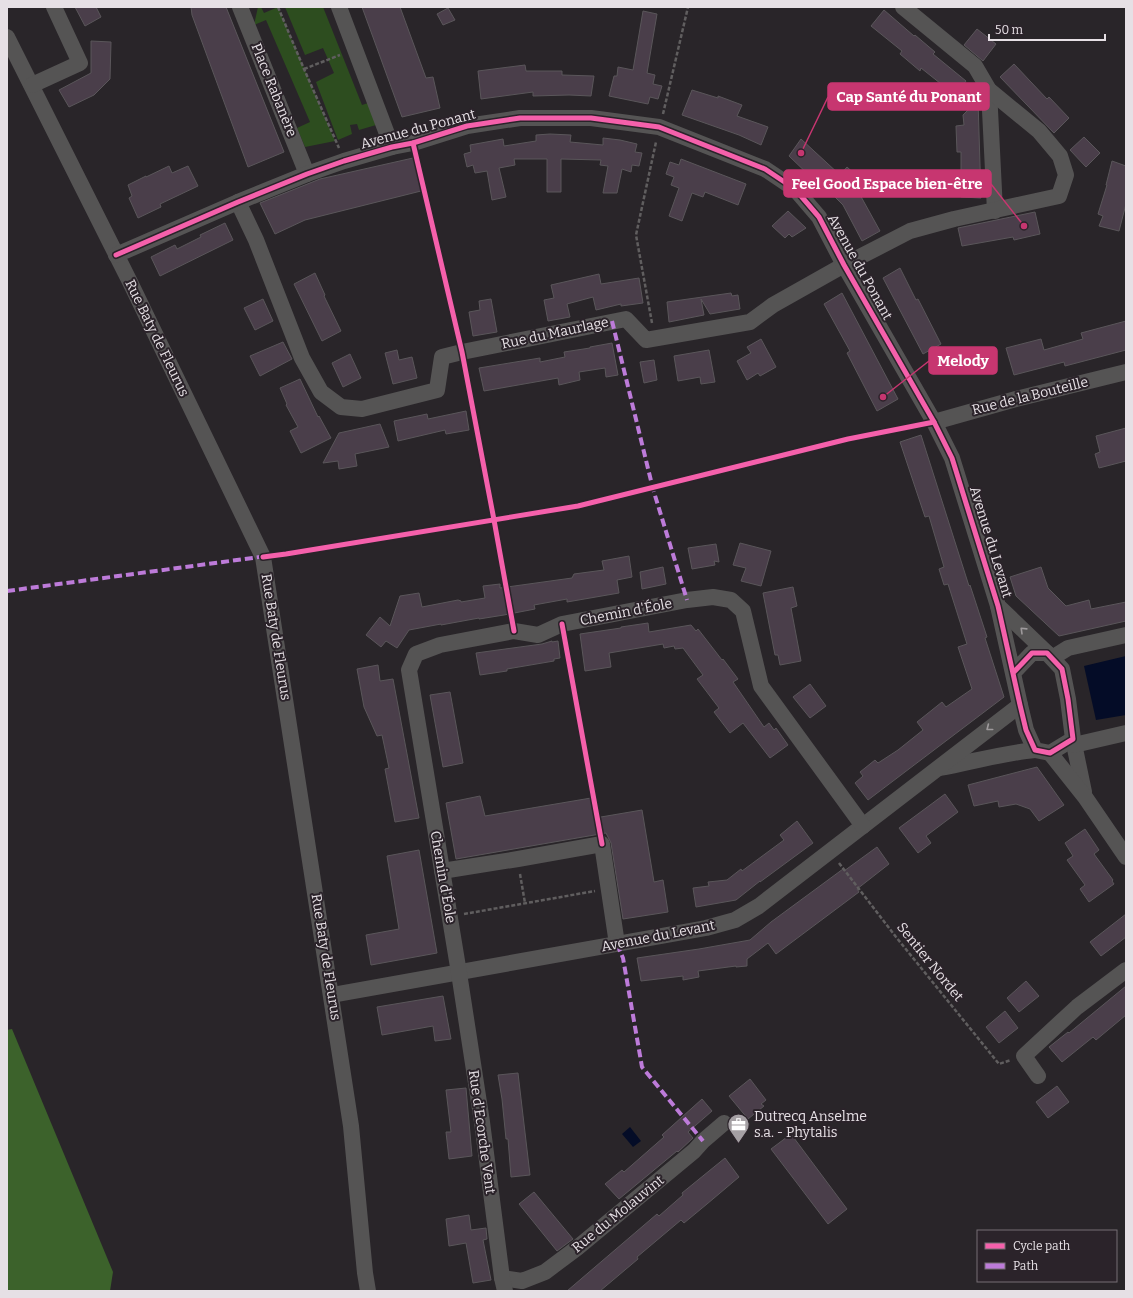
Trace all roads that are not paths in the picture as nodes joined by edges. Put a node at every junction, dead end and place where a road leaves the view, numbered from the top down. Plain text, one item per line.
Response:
1 (54, 7) edge
2 (240, 7) edge
3 (339, 7) edge
4 (903, 7) edge
5 (7, 37) edge
6 (32, 85) junction
7 (989, 90) junction
8 (392, 147) junction
9 (307, 174) junction
10 (238, 202) junction
11 (995, 211) junction
12 (116, 255) junction
13 (844, 264) junction
14 (1126, 372) edge
15 (934, 422) junction
16 (998, 606) junction
17 (1126, 636) edge
18 (1049, 656) junction
19 (1013, 673) junction
20 (1020, 705) junction
21 (1126, 733) edge
22 (1074, 742) junction
23 (1042, 751) junction
24 (936, 769) junction
25 (1085, 797) junction
26 (863, 826) junction
27 (1126, 857) edge
28 (442, 871) junction
29 (617, 944) junction
30 (1126, 970) edge
31 (459, 973) junction
32 (332, 995) junction
33 (1038, 1076) dead end
34 (724, 1123) dead end
35 (503, 1284) edge
36 (368, 1291) edge

1 - 6 street
2 - 9 street, Place Rabanère
3 - 8 street
4 - 7 street
5 - 6 street, Rue Baty de Fleurus
6 - 12 street, Rue Baty de Fleurus
7 - 11 street
7 - 11 street, Rue du Maurlage
8 - 9 street, Avenue du Ponant
8 - 13 street, Avenue du Ponant
9 - 10 street, Avenue du Ponant
10 - 12 street, Avenue du Ponant
10 - 13 street, Rue du Maurlage
11 - 13 street, Rue du Maurlage
12 - 32 street, Rue Baty de Fleurus
13 - 15 street, Avenue du Ponant
14 - 15 street, Rue de la Bouteille
15 - 16 street, Avenue du Levant
18 -> 16 street, Avenue du Levant
16 - 19 street, Avenue du Levant
17 - 18 street
18 - 19 street
18 - 22 street, Avenue du Levant
19 - 20 street, Avenue du Levant
20 - 23 street, Avenue du Levant
20 -> 24 street, Avenue du Levant
21 - 22 street
22 - 23 street
22 - 25 street, Avenue du Levant
23 - 24 street, Avenue du Levant
23 - 25 street, Avenue du Levant
24 - 26 street, Avenue du Levant
25 - 27 street, Avenue du Levant
26 - 28 street, Chemin d'Éole
26 - 29 street, Avenue du Levant
28 - 29 street
28 - 31 street, Chemin d'Éole
29 - 31 street, Avenue du Levant
30 - 33 street
31 - 32 street, Avenue du Levant
31 - 35 street, Rue d'Ecorche Vent
32 - 36 street, Rue Baty de Fleurus
34 - 35 street, Rue du Molauvint

